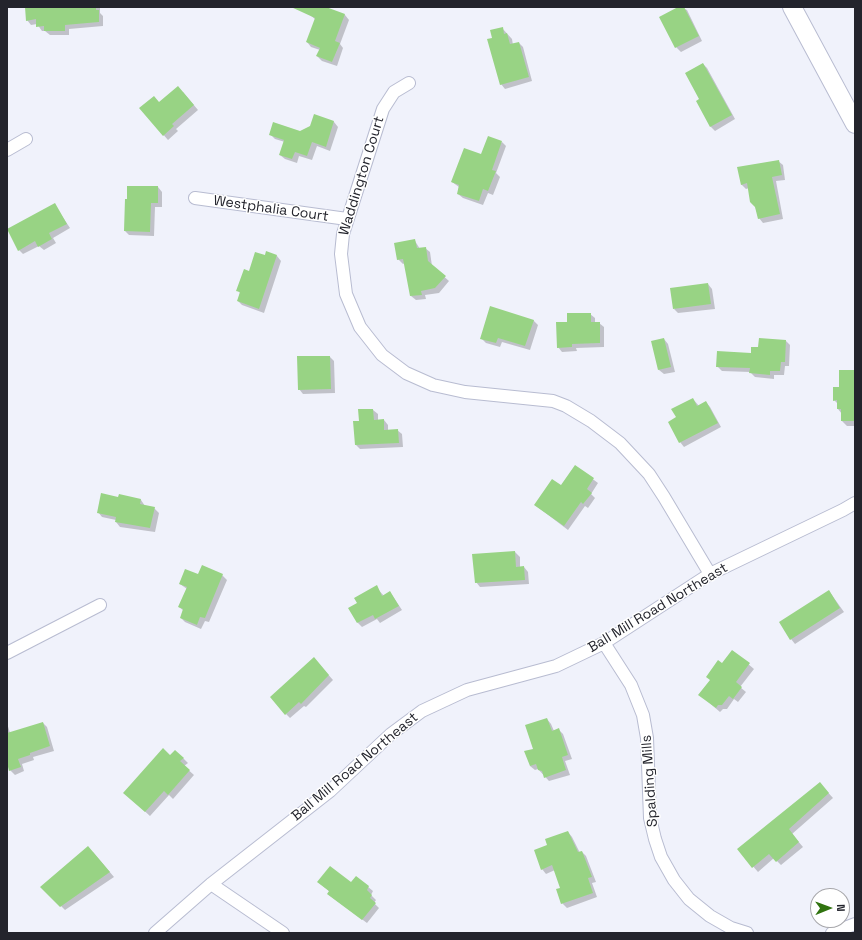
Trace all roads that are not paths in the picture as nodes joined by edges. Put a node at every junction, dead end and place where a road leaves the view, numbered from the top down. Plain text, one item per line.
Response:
1 (792, 7) edge
2 (409, 83) dead end
3 (855, 124) edge
4 (26, 139) dead end
5 (7, 150) edge
6 (195, 198) dead end
7 (347, 219) junction
8 (855, 503) edge
9 (710, 574) junction
10 (100, 605) dead end
11 (604, 643) junction
12 (7, 653) edge
13 (211, 884) junction
14 (855, 924) edge
15 (155, 933) edge
16 (283, 933) edge
17 (747, 933) edge
18 (832, 933) edge

1 - 3 street
2 - 7 street, Waddington Court
4 - 5 street
6 - 7 street, Westphalia Court
7 - 9 street, Waddington Court
8 - 9 street, Ball Mill Road Northeast
9 - 11 street, Ball Mill Road Northeast
10 - 12 street
11 - 13 street, Ball Mill Road Northeast
11 - 17 street, Spalding Mills
13 - 15 street, Ball Mill Road Northeast
13 - 16 street
14 - 18 street

